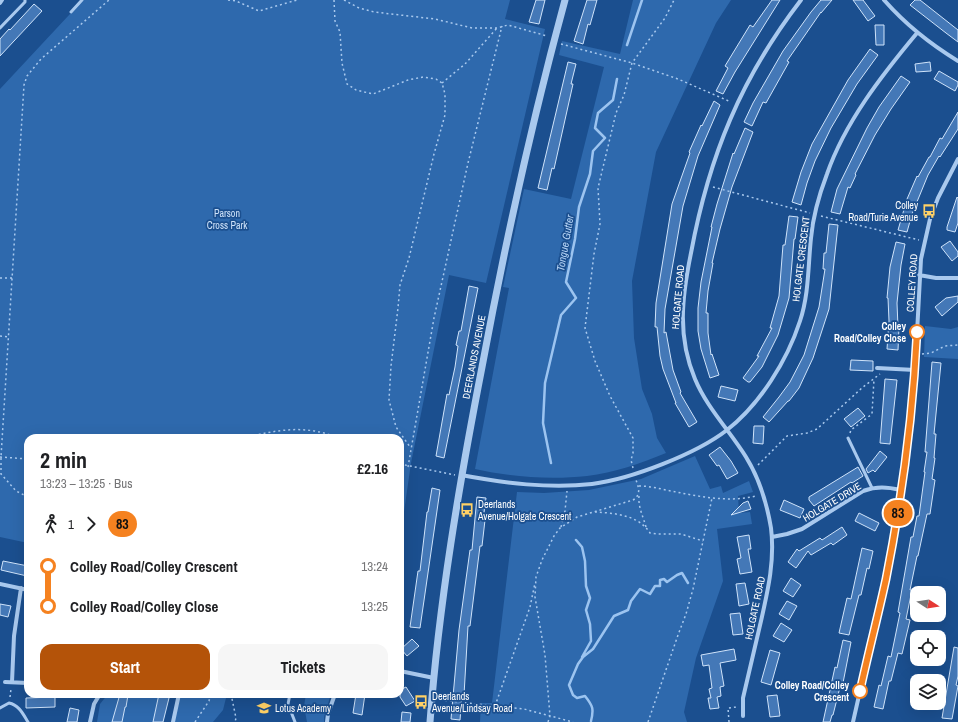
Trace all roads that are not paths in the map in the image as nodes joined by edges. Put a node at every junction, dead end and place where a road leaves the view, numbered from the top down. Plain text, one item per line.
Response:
1 (2, 0) edge
2 (25, 0) edge
3 (82, 0) edge
4 (565, 0) edge
5 (801, 0) edge
6 (884, 0) edge
7 (0, 2) edge
8 (71, 12) dead end
9 (0, 28) edge
10 (917, 33) junction
11 (958, 61) edge
12 (958, 159) edge
13 (919, 275) junction
14 (958, 278) edge
15 (877, 368) dead end
16 (915, 370) junction
17 (727, 430) junction
18 (848, 438) road end
19 (461, 476) junction
20 (872, 488) junction
21 (901, 490) junction
22 (772, 537) junction
23 (0, 584) edge
24 (21, 588) junction
25 (24, 589) edge
26 (404, 672) edge
27 (434, 678) junction
28 (5, 682) dead end
29 (12, 682) junction
30 (24, 683) edge
31 (98, 698) edge
32 (178, 698) edge
33 (289, 698) edge
34 (334, 698) edge
35 (0, 708) edge
36 (743, 716) dead end
37 (28, 722) edge
38 (90, 722) edge
39 (173, 722) edge
40 (295, 722) edge
41 (327, 722) edge
42 (430, 722) edge
43 (854, 722) edge

1 - 7 street
2 - 9 lane
3 - 8 lane
4 - 19 street, DEERLANDS AVENUE
5 - 17 street, HOLGATE ROAD
6 - 10 street
10 - 11 street
10 - 17 street, HOLGATE CRESCENT
12 - 13 street, COLLEY ROAD
13 - 14 street
13 - 16 street, COLLEY ROAD
15 - 16 street
16 - 21 street, COLLEY ROAD
17 - 19 street, HOLGATE CRESCENT
17 - 22 street, HOLGATE ROAD
18 - 20 lane
19 - 27 street, DEERLANDS AVENUE
20 - 21 street, HOLGATE DRIVE
20 - 22 street, HOLGATE DRIVE
21 - 43 street, COLLEY ROAD
22 - 36 street, HOLGATE ROAD
23 - 24 street
24 - 25 street
24 - 29 street
26 - 27 street
27 - 42 street, DEERLANDS AVENUE
28 - 29 street
29 - 30 street
31 - 38 street
32 - 39 street
33 - 40 lane
34 - 41 street
35 - 37 lane

